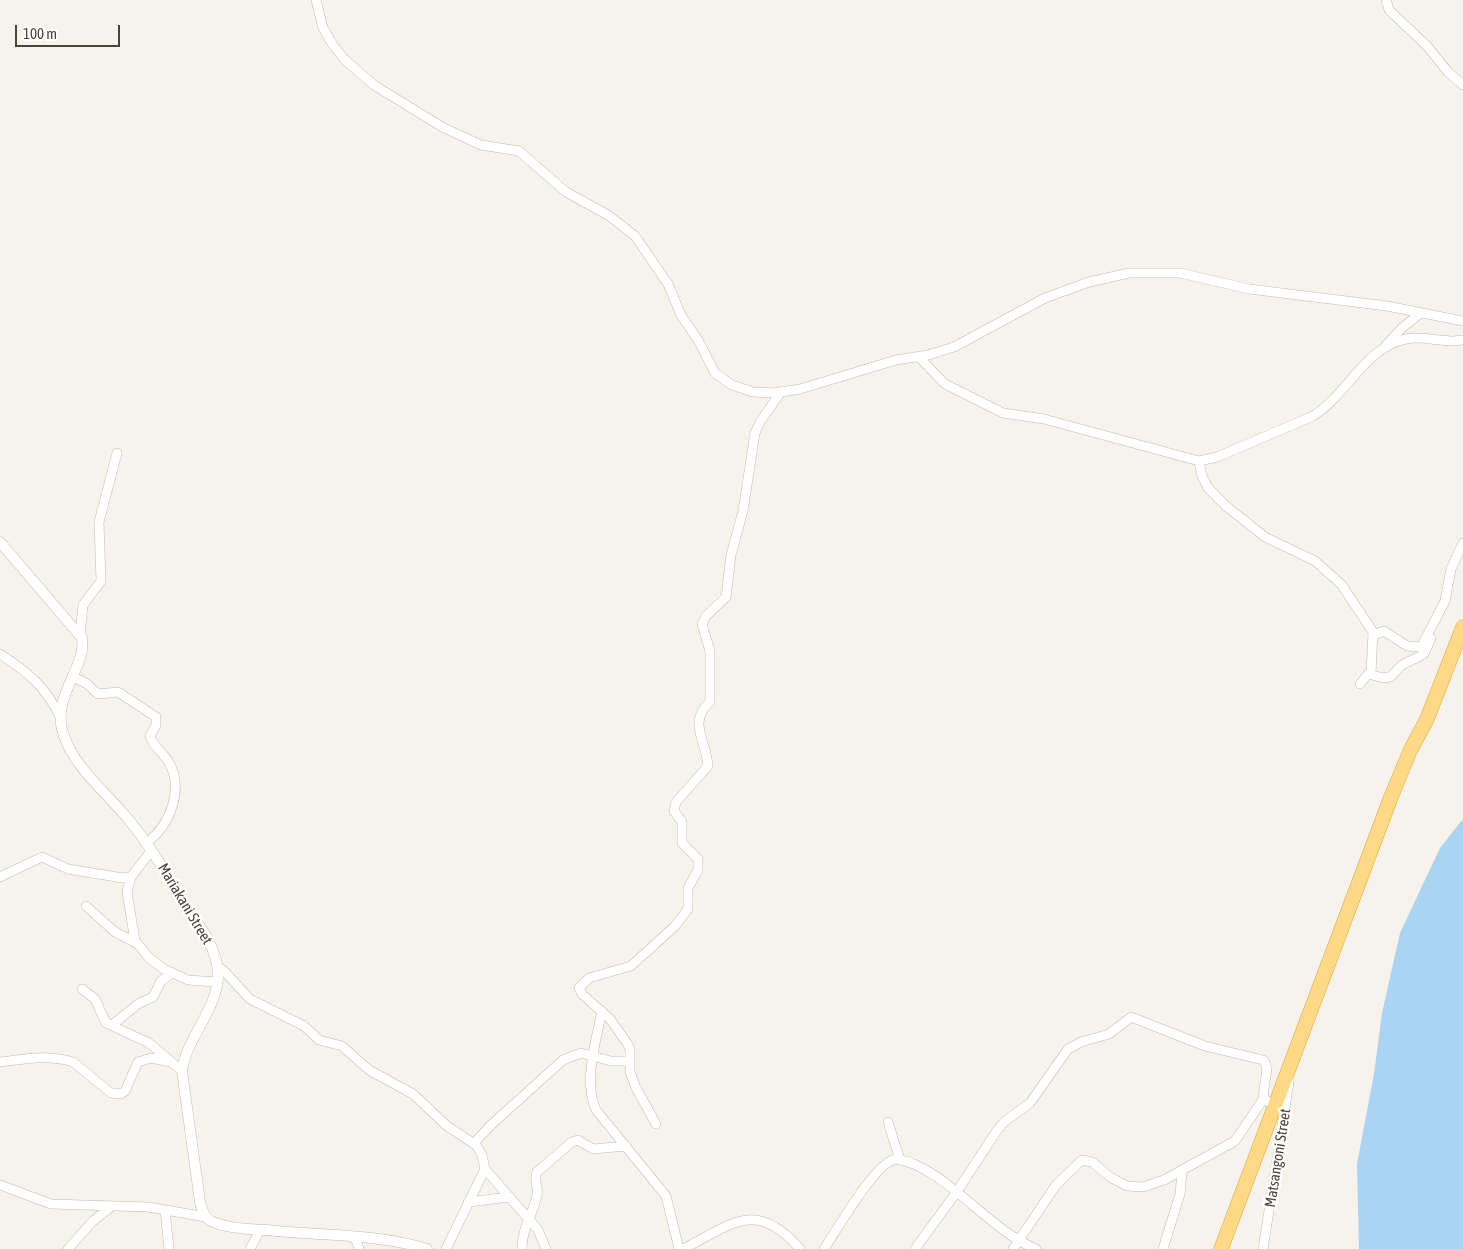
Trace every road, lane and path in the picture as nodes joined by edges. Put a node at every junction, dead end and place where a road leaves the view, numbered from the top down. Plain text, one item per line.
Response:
1 (316, 0) edge
2 (1386, 0) edge
3 (1463, 85) edge
4 (1421, 314) junction
5 (1463, 321) edge
6 (1463, 340) edge
7 (1385, 346) junction
8 (918, 356) junction
9 (781, 392) junction
10 (117, 454) dead end
11 (1199, 461) junction
12 (0, 542) edge
13 (1463, 543) edge
14 (1446, 601) junction
15 (1463, 627) edge
16 (80, 634) junction
17 (1374, 634) junction
18 (0, 654) edge
19 (1371, 673) junction
20 (72, 676) junction
21 (1360, 684) dead end
22 (61, 718) junction
23 (149, 847) junction
24 (131, 876) junction
25 (0, 878) edge
26 (86, 906) dead end
27 (135, 941) junction
28 (217, 967) junction
29 (172, 973) junction
30 (217, 982) junction
31 (82, 989) dead end
32 (602, 1011) junction
33 (112, 1025) junction
34 (594, 1056) junction
35 (628, 1061) junction
36 (0, 1062) edge
37 (171, 1062) junction
38 (1291, 1067) junction
39 (182, 1071) junction
40 (1264, 1098) junction
41 (1275, 1108) junction
42 (888, 1122) dead end
43 (656, 1124) dead end
44 (474, 1143) junction
45 (626, 1146) junction
46 (900, 1160) junction
47 (485, 1169) junction
48 (1182, 1172) junction
49 (0, 1185) edge
50 (956, 1193) junction
51 (509, 1197) junction
52 (468, 1202) junction
53 (113, 1205) junction
54 (166, 1210) junction
55 (206, 1217) junction
56 (529, 1219) junction
57 (260, 1230) junction
58 (353, 1237) junction
59 (386, 1240) junction
60 (1019, 1241) junction
61 (68, 1249) edge
62 (168, 1249) edge
63 (250, 1249) edge
64 (359, 1249) edge
65 (393, 1249) edge
66 (424, 1249) edge
67 (446, 1249) edge
68 (522, 1249) edge
69 (546, 1249) edge
70 (681, 1249) edge
71 (800, 1249) edge
72 (824, 1249) edge
73 (915, 1249) edge
74 (1013, 1249) edge
75 (1036, 1249) edge
76 (1162, 1249) edge
77 (1221, 1249) edge
78 (1263, 1249) edge

1 - 9 street
2 - 3 street
4 - 5 street
4 - 7 street
4 - 8 street
6 - 7 street
7 - 11 street
8 - 9 street
8 - 11 street
9 - 32 street
10 - 16 street
11 - 17 street
12 - 16 street
13 - 14 street
14 - 17 street
14 - 19 street
15 - 38 highway
16 - 20 street, Mariakani Street
17 - 19 street
18 - 22 street
19 - 21 street
20 - 22 street, Mariakani Street
20 - 23 street
22 - 23 street, Mariakani Street
23 - 24 street
23 - 28 street, Mariakani Street
24 - 25 street
24 - 27 street
26 - 27 street
27 - 29 street
28 - 30 street, Mariakani Street
28 - 44 street
29 - 30 street
29 - 33 street
30 - 39 street, Mariakani Street
31 - 33 street
32 - 34 street
32 - 35 street
33 - 37 street
34 - 35 street
34 - 44 street
34 - 45 street
35 - 43 street
36 - 37 street
37 - 39 street
38 - 41 highway
38 - 78 street, Matsangoni Street
39 - 55 street, Mariakani Street
40 - 41 street
40 - 48 street
40 - 50 street
41 - 77 highway
42 - 46 street
44 - 47 street
45 - 56 street
45 - 70 street
46 - 50 street
46 - 72 street
47 - 51 street
47 - 52 street
48 - 60 street
48 - 76 street
49 - 53 street
50 - 60 street
50 - 73 street
51 - 52 street
51 - 56 street
52 - 67 street
53 - 54 street
53 - 61 street
54 - 55 street
54 - 62 street
55 - 57 street
56 - 68 street
56 - 69 street
57 - 58 street
57 - 63 street
58 - 59 street
58 - 64 street
59 - 65 street
59 - 66 street
60 - 74 street
60 - 75 street
70 - 71 street

